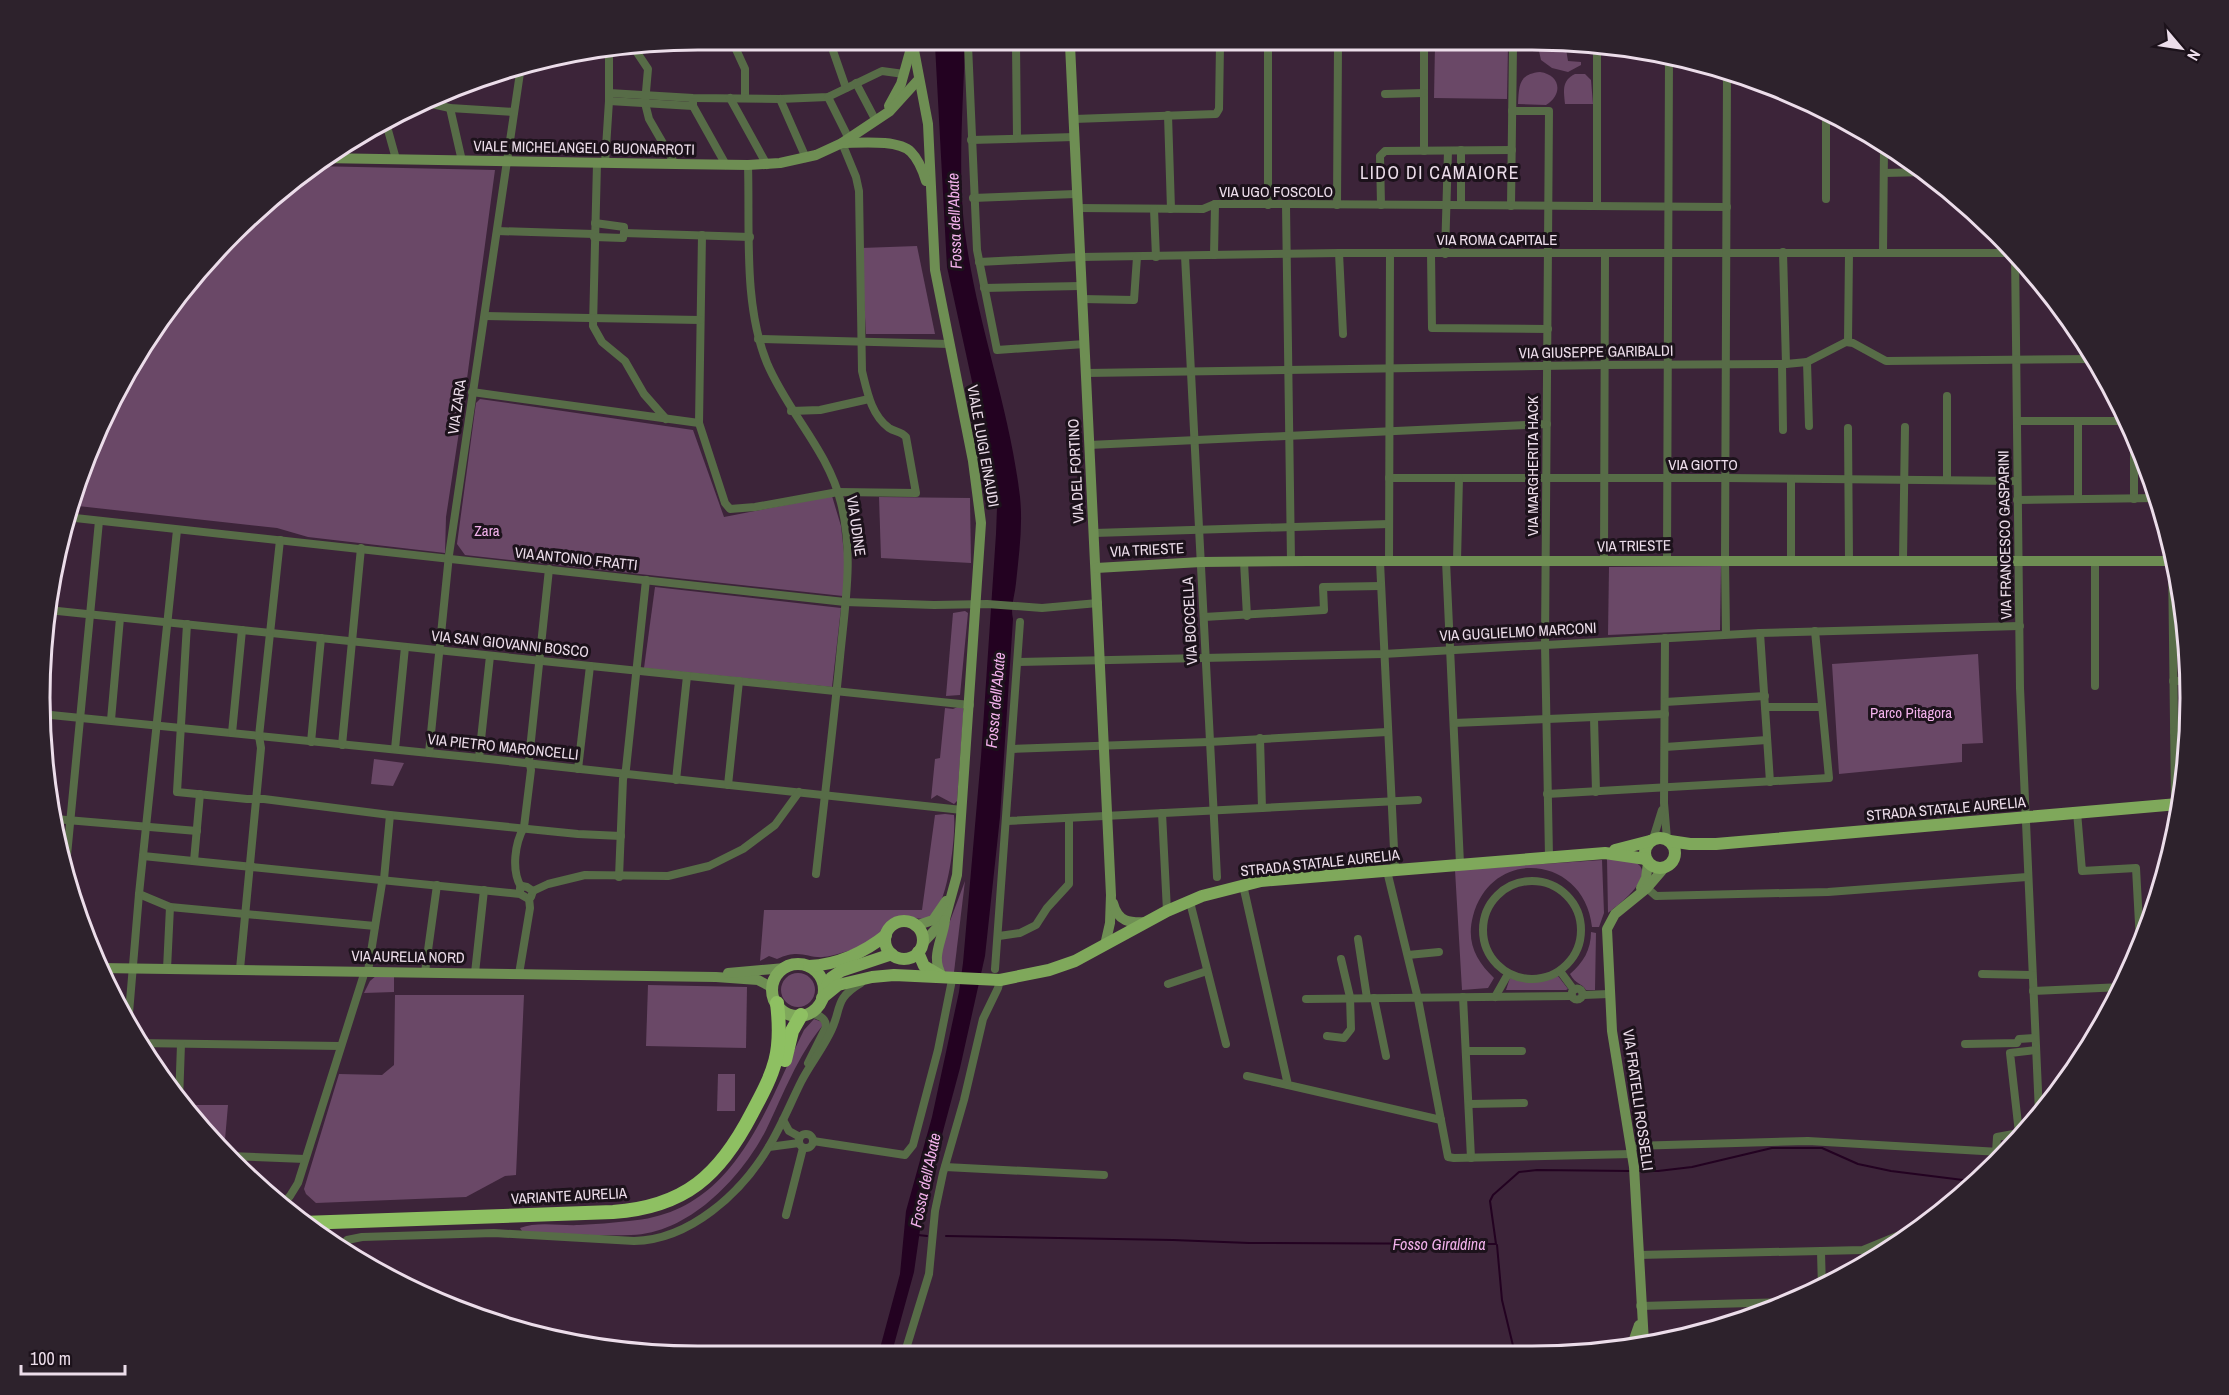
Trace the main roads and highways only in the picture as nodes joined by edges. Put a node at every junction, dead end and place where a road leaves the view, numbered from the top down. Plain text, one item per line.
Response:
1 (2170, 805) edge
2 (1652, 840) junction
3 (1668, 840) junction
4 (1716, 844) junction
5 (1605, 853) junction
6 (1647, 861) junction
7 (1670, 863) junction
8 (886, 935) junction
9 (916, 952) junction
10 (892, 954) junction
11 (809, 966) junction
12 (871, 977) junction
13 (950, 979) junction
14 (823, 994) junction
15 (777, 1004) junction
16 (805, 1014) junction
17 (318, 1222) edge
18 (326, 1229) edge

1 - 4 main road, STRADA STATALE AURELIA
2 - 3 main road
2 - 5 main road, STRADA STATALE AURELIA
2 - 6 main road
3 - 4 main road, STRADA STATALE AURELIA
3 - 7 main road
4 - 7 main road, STRADA STATALE AURELIA
5 - 6 main road, STRADA STATALE AURELIA
5 - 13 main road, STRADA STATALE AURELIA
6 - 7 main road
8 - 9 main road
8 - 10 main road
8 - 11 main road
9 - 10 main road
9 - 12 main road
9 - 13 main road
10 - 14 main road
11 - 14 main road
11 - 15 main road
12 - 13 main road, STRADA STATALE AURELIA
12 - 14 main road
14 - 16 main road
15 - 16 main road
15 - 17 highway, VARIANTE AURELIA
16 - 18 highway, VARIANTE AURELIA

